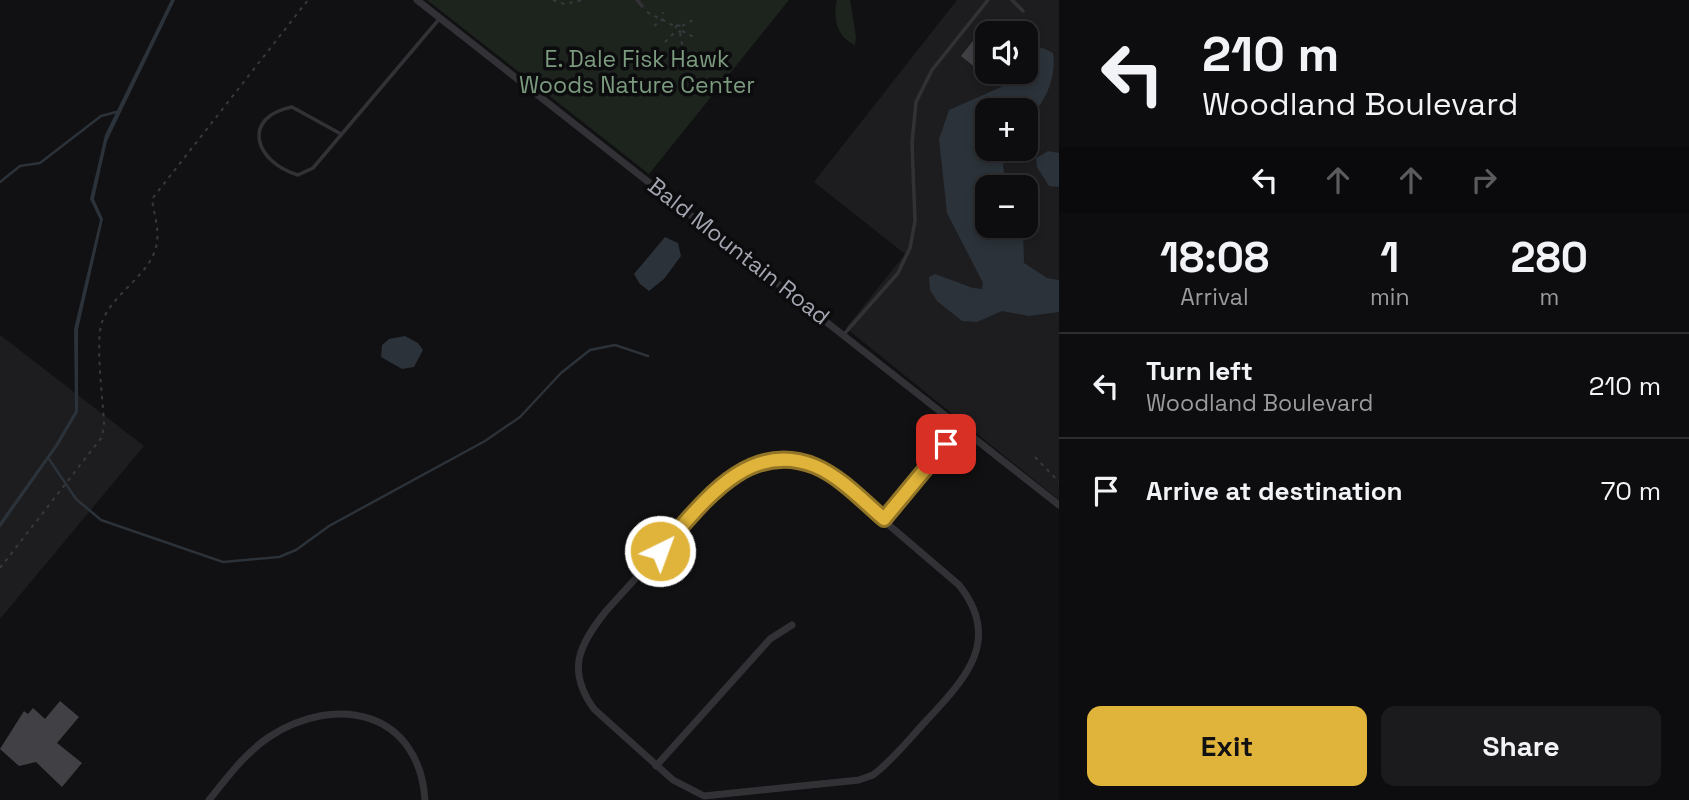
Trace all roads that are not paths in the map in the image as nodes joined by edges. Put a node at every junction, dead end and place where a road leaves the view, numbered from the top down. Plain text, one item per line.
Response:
1 (417, 0) edge
2 (637, 0) edge
3 (988, 0) edge
4 (1012, 0) edge
5 (642, 6) road end
6 (1023, 11) dead end
7 (440, 18) junction
8 (341, 134) junction
9 (845, 333) junction
10 (961, 426) junction
11 (1059, 505) edge
12 (884, 519) junction
13 (792, 625) dead end
14 (656, 766) junction
15 (209, 800) edge
16 (425, 800) edge

1 - 7 street, Bald Mountain Road
2 - 5 lane
3 - 9 lane
4 - 6 lane
7 - 8 lane
7 - 9 street, Bald Mountain Road
8 - 8 lane
9 - 10 street, Bald Mountain Road
10 - 11 street, Bald Mountain Road
10 - 12 street
12 - 14 street
12 - 14 street
13 - 14 street
15 - 16 street

